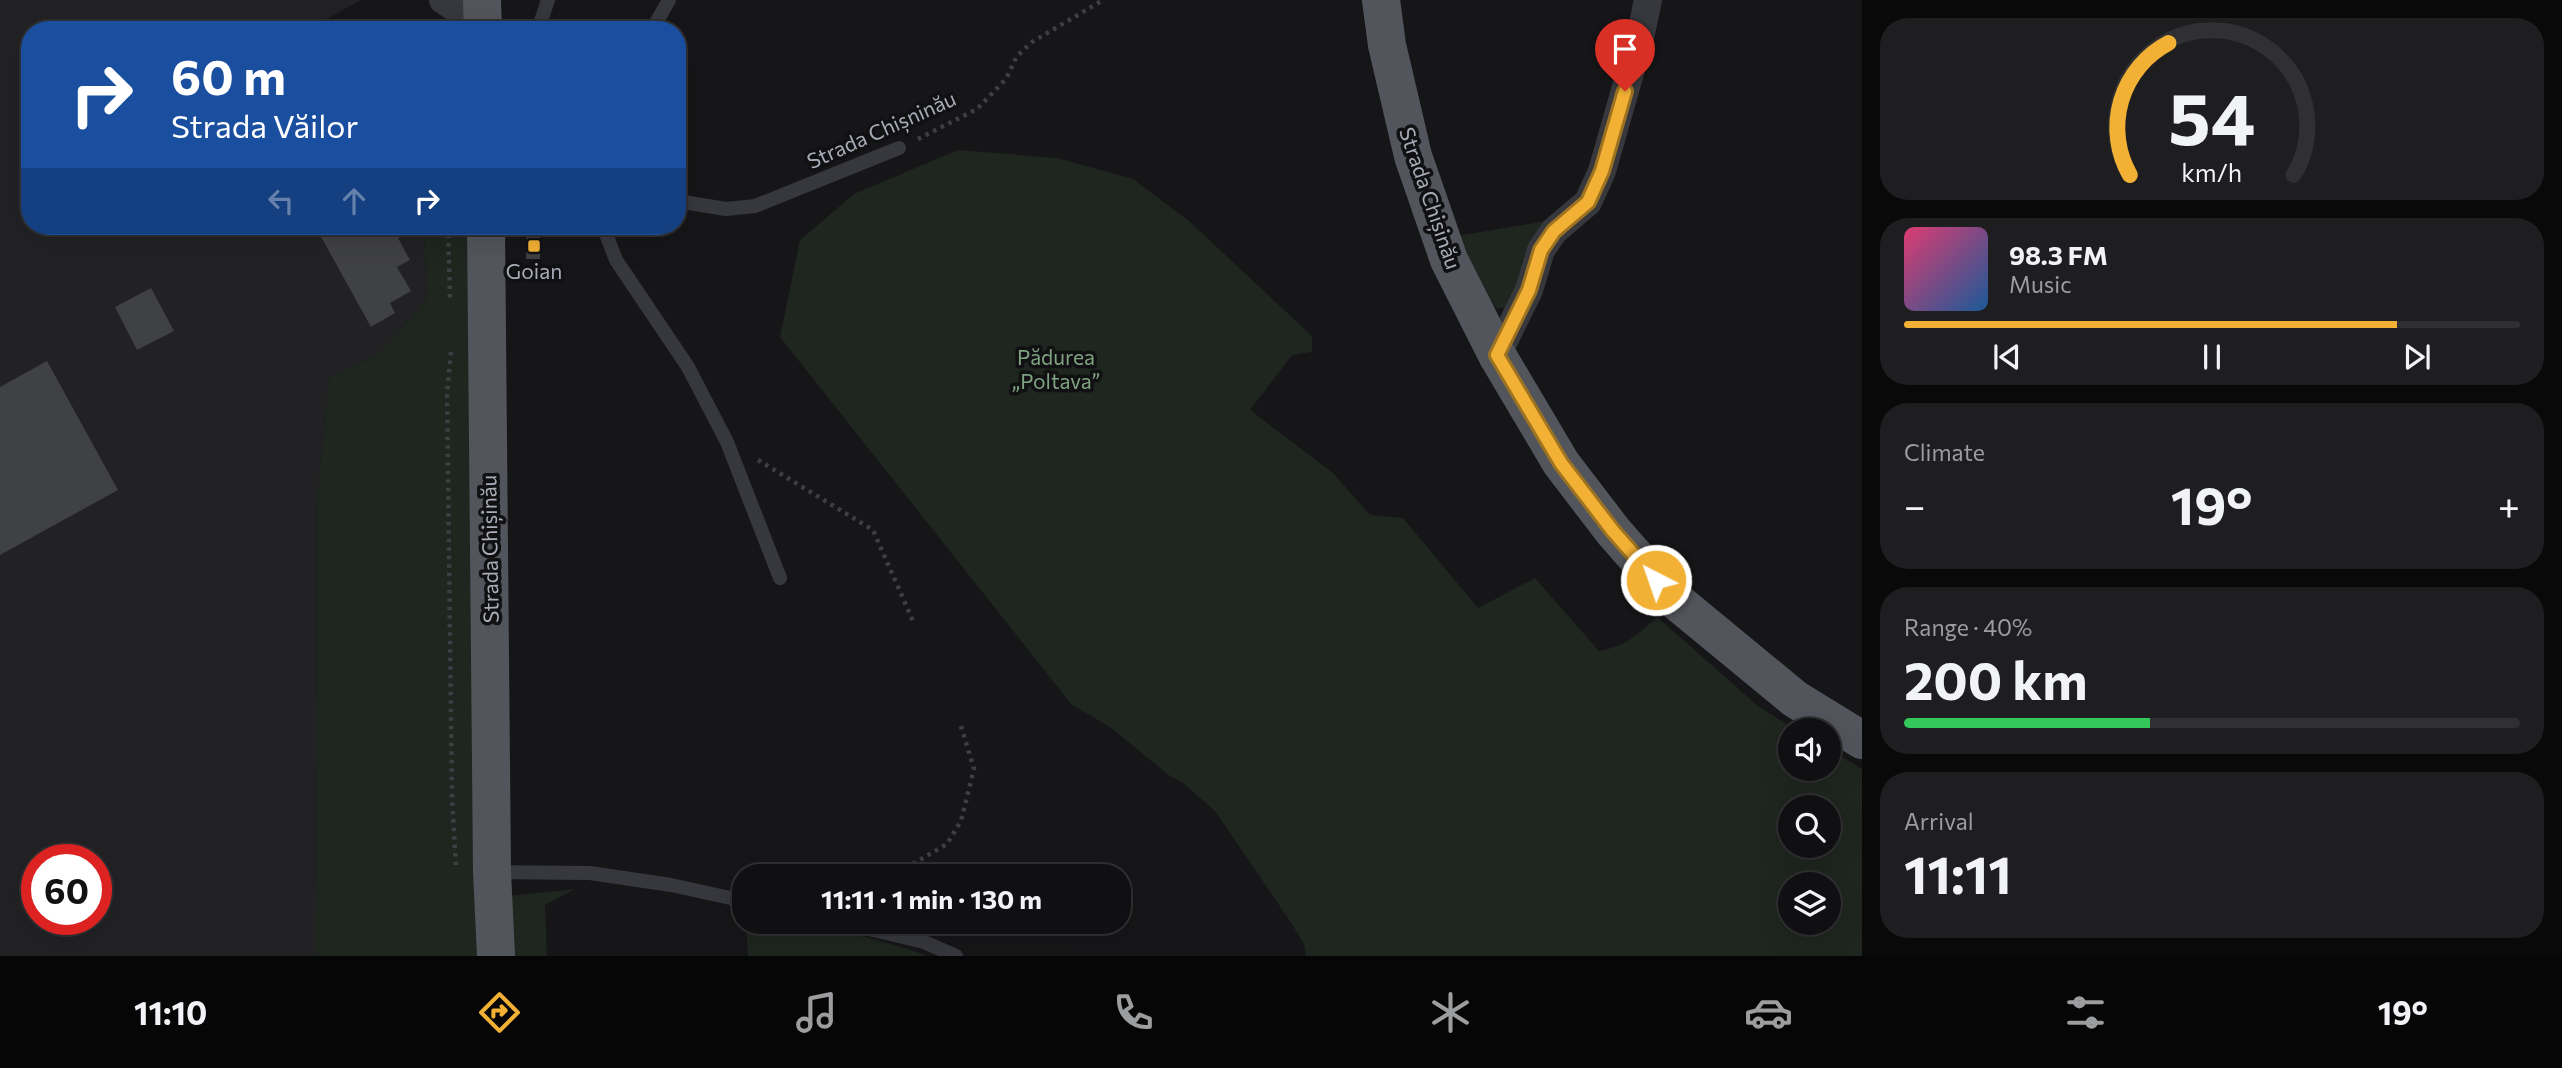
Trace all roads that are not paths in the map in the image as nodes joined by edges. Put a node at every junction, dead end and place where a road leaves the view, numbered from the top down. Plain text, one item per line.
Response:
1 (443, 0) edge
2 (548, 0) edge
3 (669, 0) edge
4 (1381, 0) edge
5 (1648, 0) edge
6 (483, 19) edge
7 (541, 21) edge
8 (657, 21) edge
9 (899, 148) road end
10 (686, 202) edge
11 (486, 235) edge
12 (606, 235) edge
13 (1497, 355) junction
14 (780, 578) dead end
15 (1862, 740) edge
16 (474, 874) junction
17 (732, 899) edge
18 (890, 934) edge
19 (496, 956) edge
20 (956, 956) edge

1 - 6 street
2 - 7 lane
3 - 8 lane
4 - 13 main road, Strada Chișinău
5 - 13 street
9 - 10 lane, Strada Chișninău
11 - 16 main road, Strada Chișinău
12 - 14 lane
13 - 15 main road, Strada Chișinău
16 - 17 lane
16 - 19 main road, Strada Chișinău
18 - 20 lane

